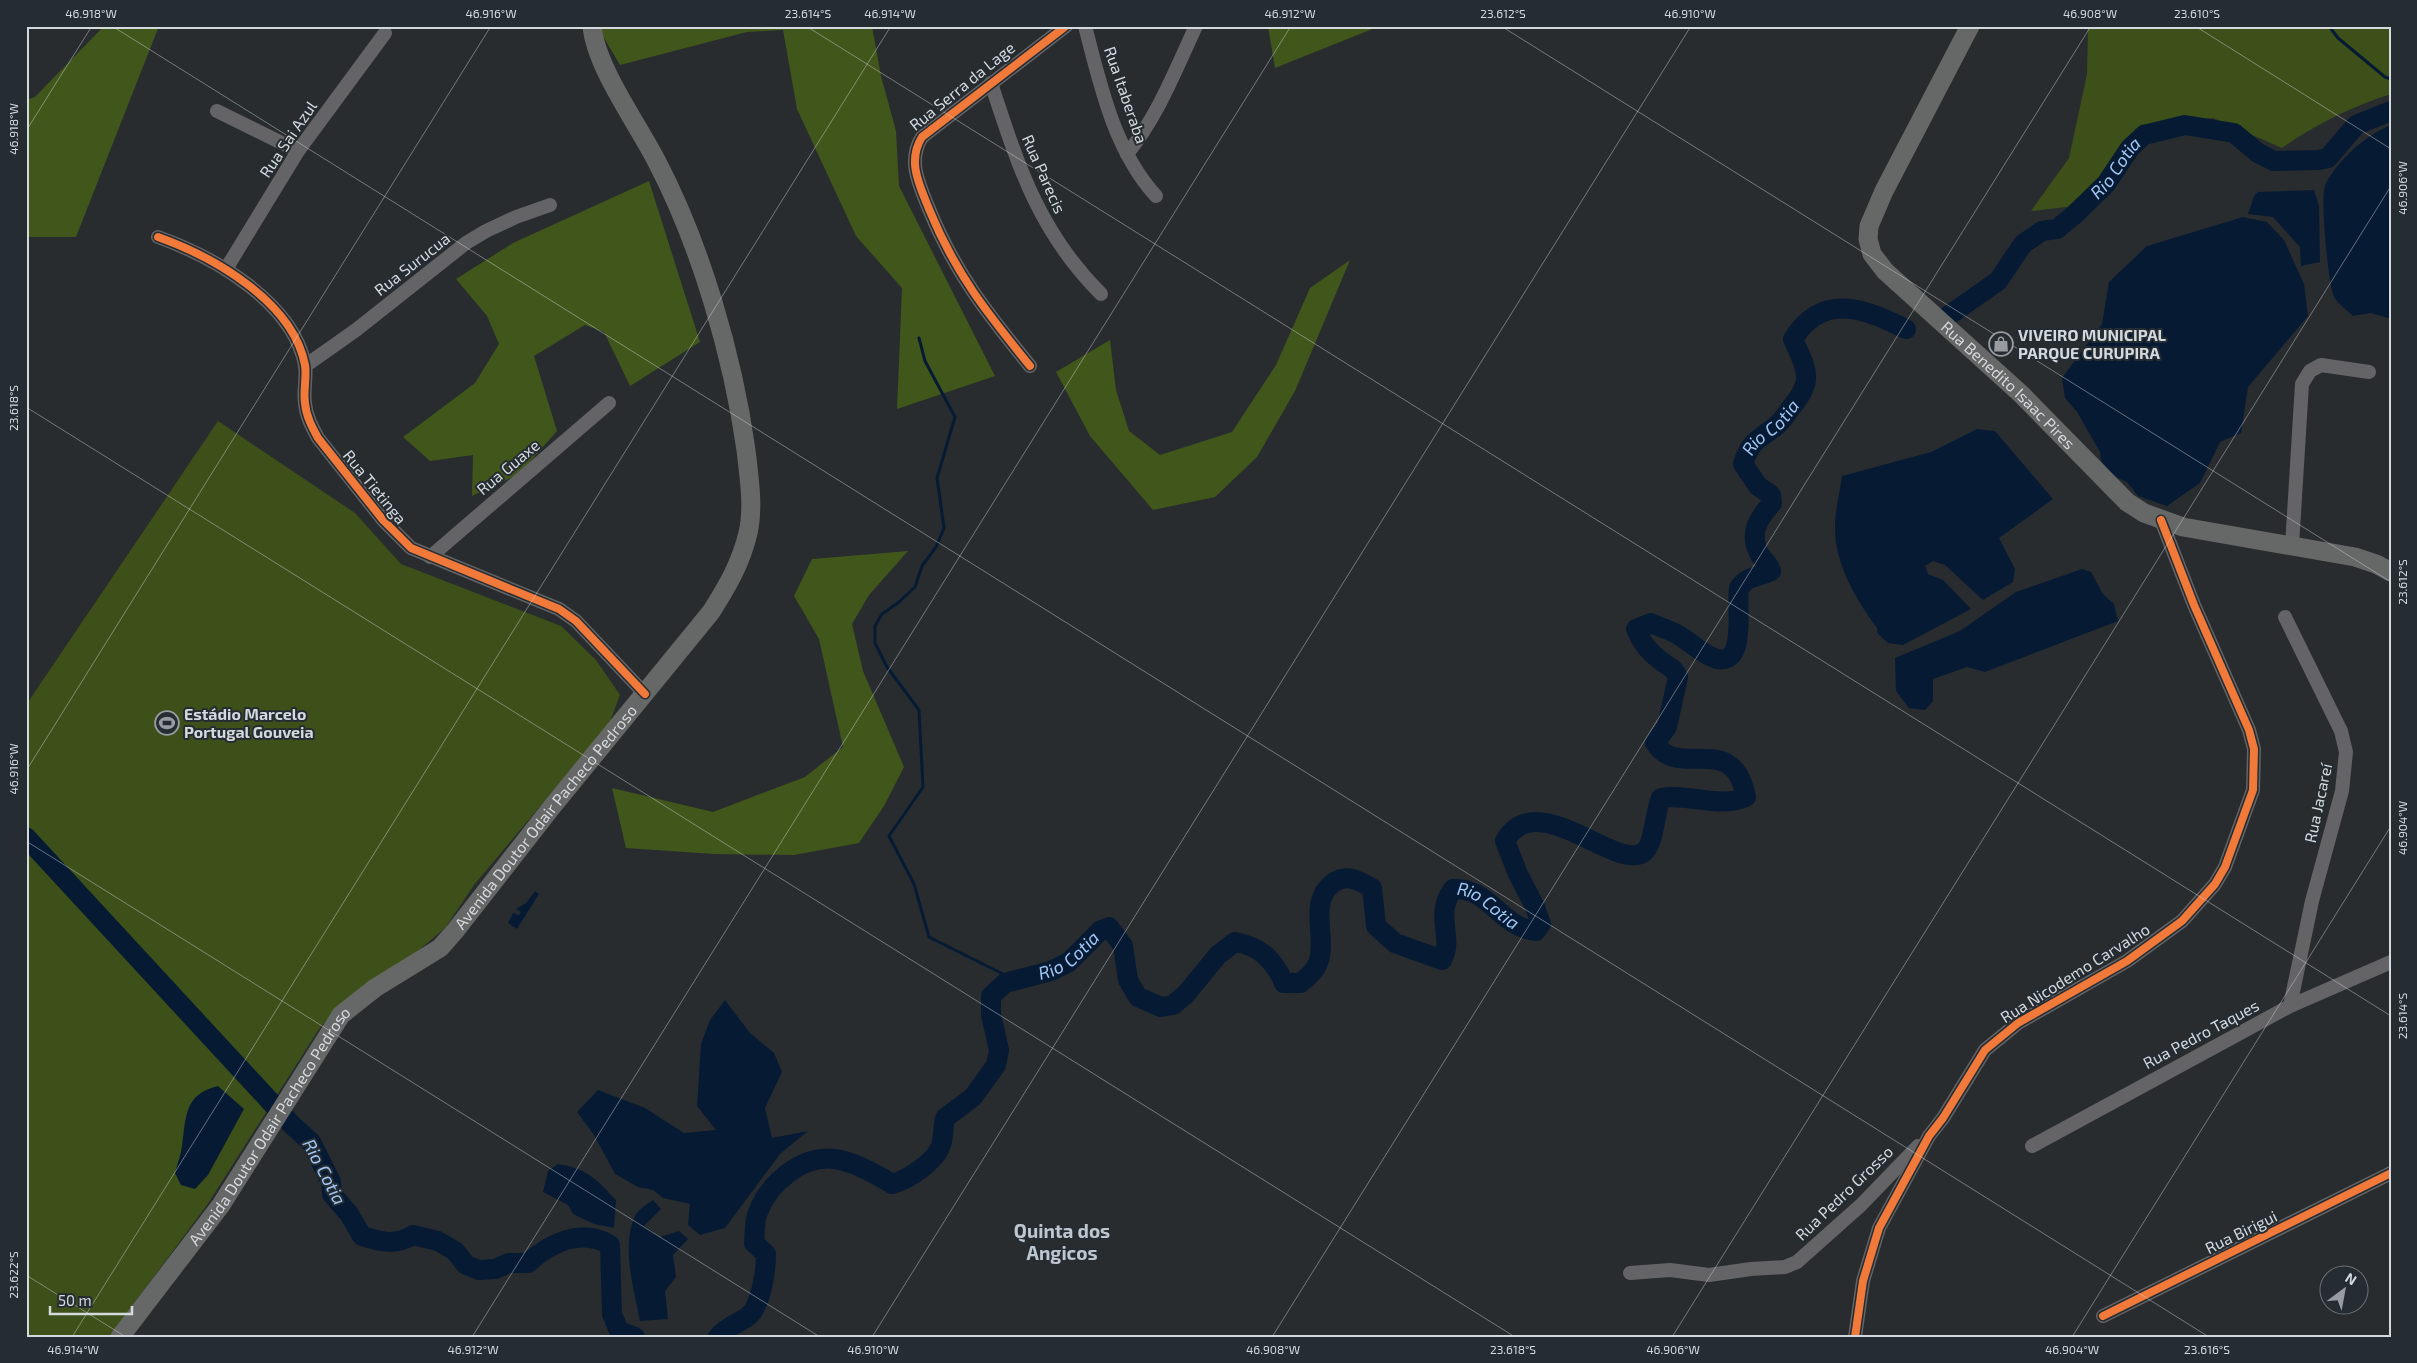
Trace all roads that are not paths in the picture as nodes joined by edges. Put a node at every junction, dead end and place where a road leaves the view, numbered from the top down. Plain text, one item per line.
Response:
1 (592, 26) edge
2 (1066, 26) edge
3 (1085, 26) edge
4 (1196, 26) edge
5 (1970, 26) edge
6 (385, 33) dead end
7 (991, 83) junction
8 (217, 111) dead end
9 (298, 151) junction
10 (1127, 154) junction
11 (1156, 196) dead end
12 (550, 205) dead end
13 (158, 237) dead end
14 (226, 269) junction
15 (1101, 294) dead end
16 (305, 366) junction
17 (1030, 366) dead end
18 (2369, 372) dead end
19 (609, 403) dead end
20 (2161, 520) junction
21 (2292, 546) junction
22 (430, 558) junction
23 (2391, 572) edge
24 (2285, 618) dead end
25 (644, 694) junction
26 (2391, 962) edge
27 (2290, 1006) junction
28 (1929, 1136) junction
29 (2032, 1146) dead end
30 (2391, 1173) edge
31 (1630, 1273) dead end
32 (2103, 1316) dead end
33 (120, 1337) edge
34 (1855, 1337) edge

1 - 25 main road, Avenida Doutor Odair Pacheco Pedroso
2 - 7 street, Rua Serra da Lage
3 - 10 street, Rua Itaberaba
4 - 10 street
5 - 20 main road, Rua Benedito Isaac Pires
6 - 9 street, Rua Sai Azul
7 - 15 street, Rua Parecis
7 - 17 street, Rua Serra da Lage
8 - 9 street
9 - 14 street, Rua Sai Azul
10 - 11 street, Rua Itaberaba
12 - 16 street, Rua Surucua
13 - 14 street, Rua Tietinga
14 - 16 street, Rua Tietinga
16 - 22 street, Rua Tietinga
18 - 21 street
19 - 22 street, Rua Guaxe
20 - 21 main road, Rua Benedito Isaac Pires
20 - 28 street, Rua Nicodemo Carvalho
21 - 23 main road, Rua Benedito Isaac Pires
22 - 25 street, Rua Tietinga
24 - 27 street, Rua Jacareí
25 - 33 main road, Avenida Doutor Odair Pacheco Pedroso
26 - 27 street, Rua Pedro Taques
27 - 29 street, Rua Pedro Taques
28 - 31 street, Rua Pedro Grosso
28 - 34 street, Rua Nicodemo Carvalho
30 - 32 street, Rua Birigui

